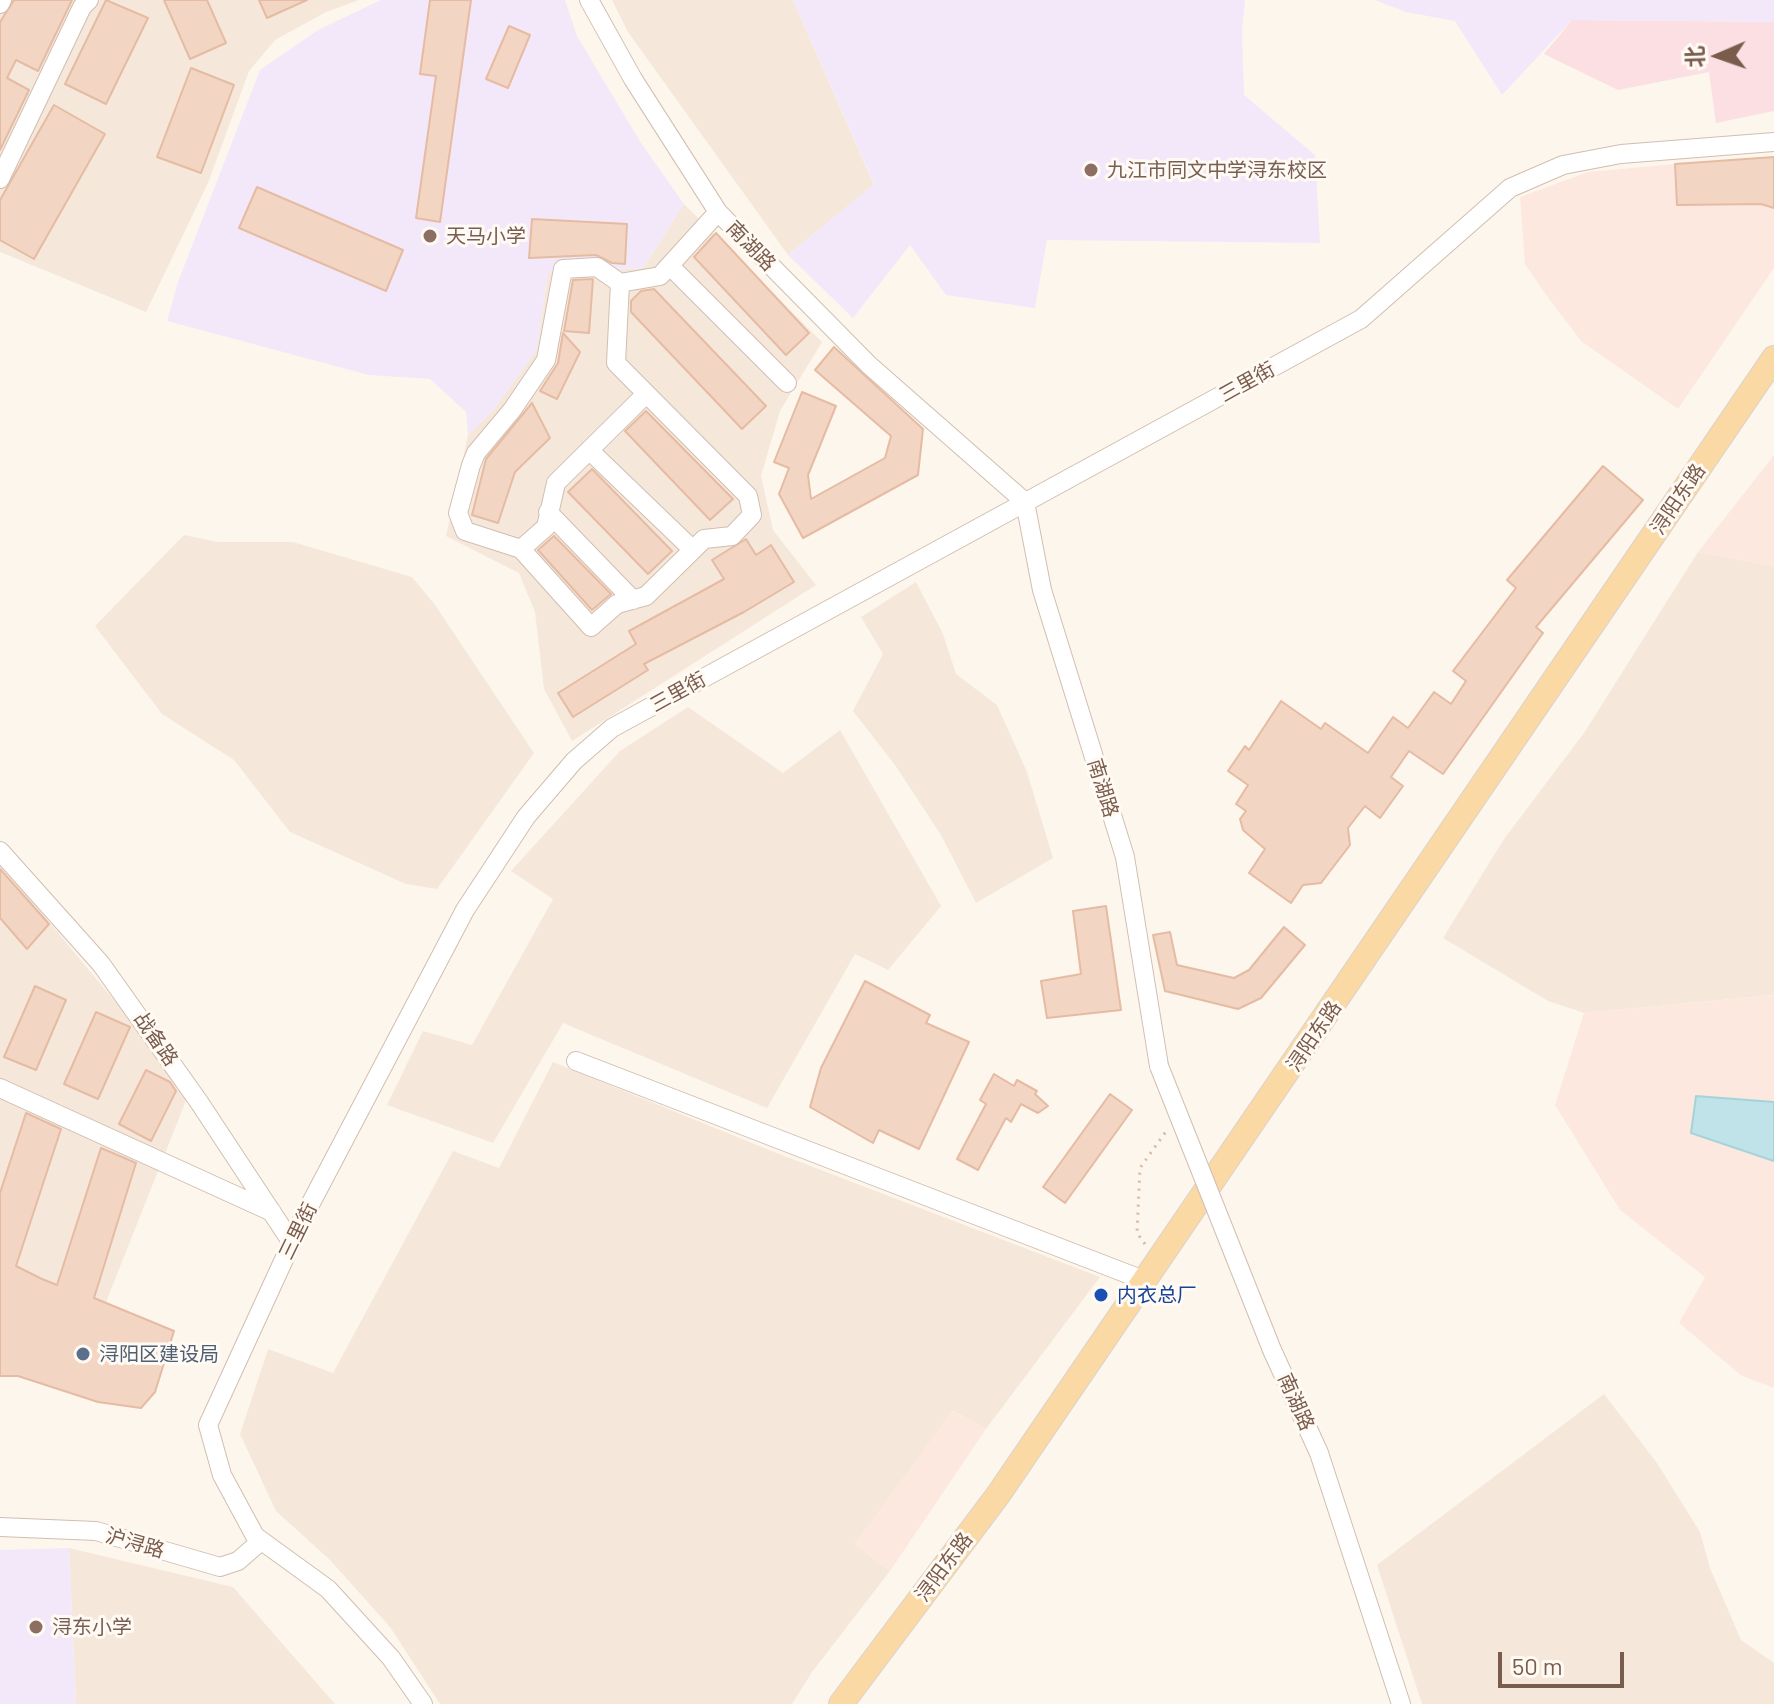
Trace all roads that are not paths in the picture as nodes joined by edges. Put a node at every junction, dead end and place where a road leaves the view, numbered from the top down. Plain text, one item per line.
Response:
1 (89, 0) edge
2 (589, 0) edge
3 (1774, 142) edge
4 (0, 179) edge
5 (718, 212) junction
6 (670, 266) junction
7 (620, 283) junction
8 (1774, 358) edge
9 (787, 383) dead end
10 (646, 394) junction
11 (589, 450) junction
12 (1025, 502) junction
13 (548, 512) junction
14 (521, 549) junction
15 (693, 550) junction
16 (633, 600) junction
17 (0, 851) edge
18 (576, 1061) dead end
19 (0, 1088) edge
20 (272, 1212) junction
21 (292, 1243) junction
22 (1152, 1272) junction
23 (0, 1527) edge
24 (261, 1541) junction
25 (423, 1704) edge
26 (841, 1704) edge
27 (1401, 1704) edge

1 - 4 street
2 - 5 street, 南湖路
3 - 12 street, 三里街
5 - 6 street
5 - 12 street, 南湖路
6 - 7 street
6 - 9 street
7 - 10 street
7 - 14 street
8 - 22 main road, 浔阳东路
10 - 11 street
10 - 15 street
11 - 13 street
11 - 15 street
12 - 21 street, 三里街
12 - 27 street, 南湖路, bridge
13 - 14 street
13 - 16 street
14 - 16 street
15 - 16 street
17 - 20 street, 战备路
18 - 22 street
19 - 20 street
20 - 21 street, 战备路
21 - 24 street, 三里街
22 - 26 main road, 浔阳东路
23 - 24 street, 沪浔路
24 - 25 street, 三里街

